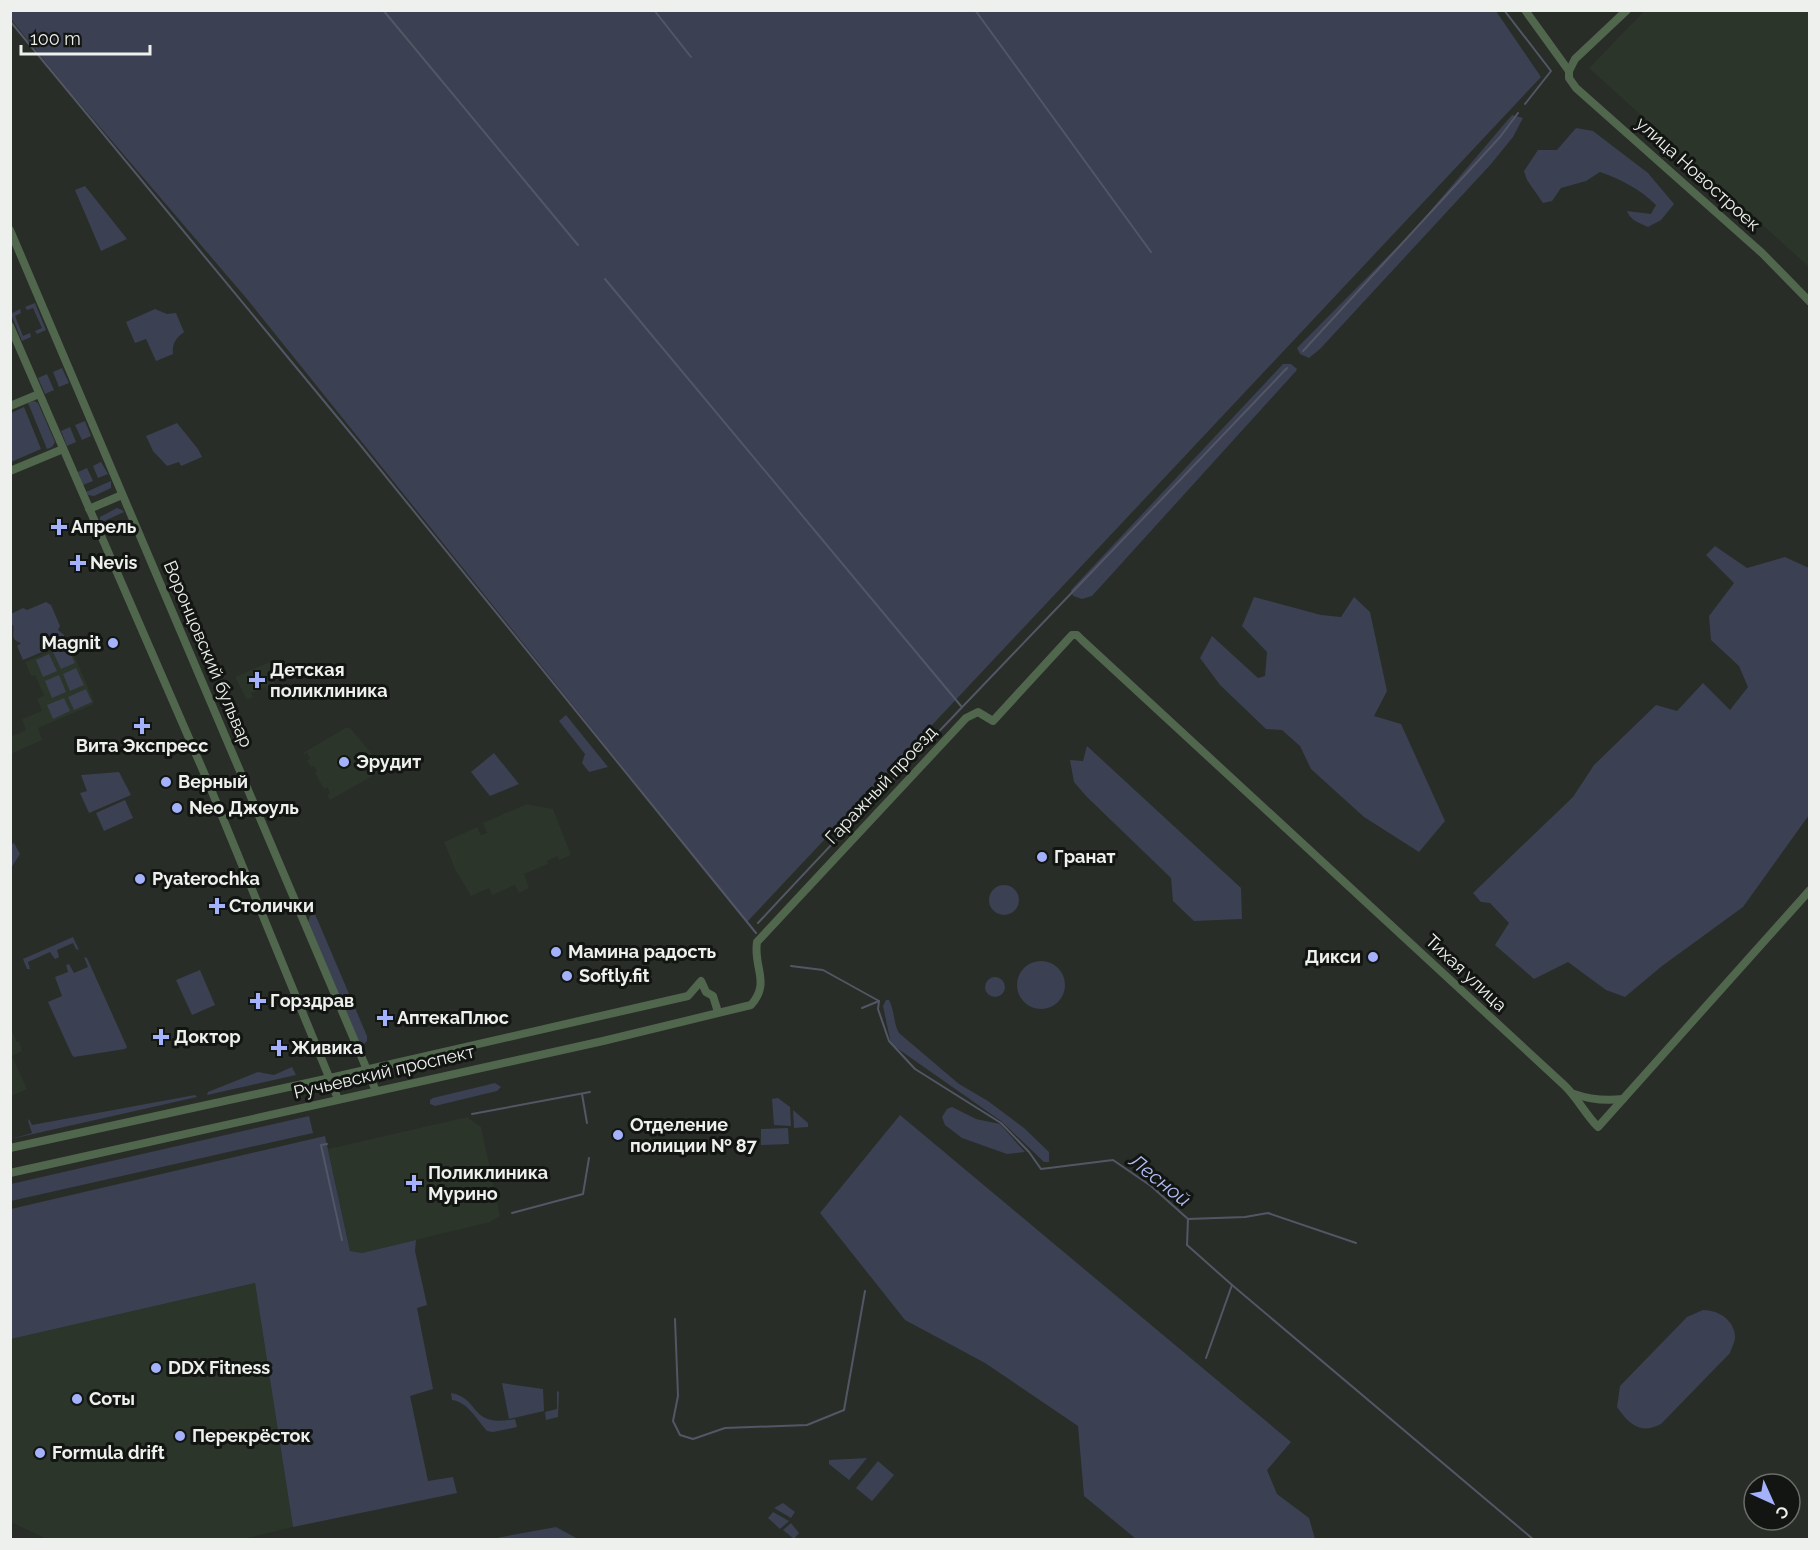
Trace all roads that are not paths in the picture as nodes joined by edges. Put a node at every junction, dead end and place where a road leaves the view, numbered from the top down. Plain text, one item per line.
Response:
1 (1525, 10) edge
2 (1627, 10) edge
3 (1569, 71) junction
4 (10, 230) edge
5 (1809, 302) edge
6 (10, 326) edge
7 (39, 394) junction
8 (10, 406) edge
9 (63, 448) junction
10 (10, 471) edge
11 (122, 495) junction
12 (89, 509) junction
13 (1072, 635) joint
14 (1809, 890) edge
15 (759, 995) joint
16 (718, 1012) junction
17 (367, 1069) junction
18 (330, 1078) junction
19 (376, 1091) junction
20 (1573, 1093) junction
21 (338, 1099) junction
22 (1623, 1099) junction
23 (10, 1148) edge
24 (10, 1173) edge

1 - 3 street, улица Новостроек
2 - 3 street
3 - 5 street, улица Новостроек
4 - 11 street, Воронцовский бульвар
6 - 7 street
7 - 8 street
7 - 9 street
9 - 10 street
9 - 12 street
11 - 12 street
11 - 17 street, Воронцовский бульвар
12 - 18 street
13 - 15 street, Гаражный проезд
13 - 20 street, Тихая улица
14 - 22 street, Тихая улица
15 - 16 street, Ручьевский проспект
16 - 17 street
16 - 19 street, Ручьевский проспект
17 - 18 street
17 - 19 street, Воронцовский бульвар
18 - 21 street
18 - 23 street
19 - 21 street, Ручьевский проспект
20 - 22 street
20 - 22 street, Тихая улица
21 - 24 street, Ручьевский проспект

